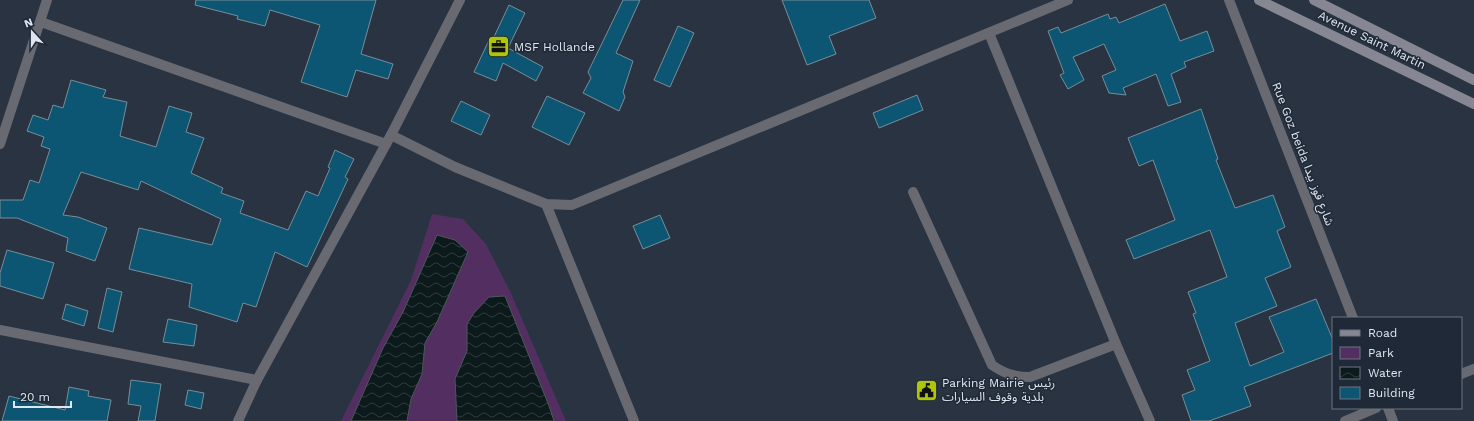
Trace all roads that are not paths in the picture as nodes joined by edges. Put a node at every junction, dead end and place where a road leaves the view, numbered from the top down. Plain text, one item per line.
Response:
1 (47, 0) edge
2 (460, 0) edge
3 (1068, 0) edge
4 (1229, 0) edge
5 (1259, 0) edge
6 (1314, 0) edge
7 (41, 22) junction
8 (989, 33) junction
9 (1474, 80) edge
10 (1474, 104) edge
11 (389, 140) junction
12 (0, 144) edge
13 (913, 192) dead end
14 (546, 204) junction
15 (1353, 317) edge
16 (0, 330) edge
17 (1116, 344) junction
18 (1474, 369) edge
19 (1462, 374) edge
20 (257, 380) junction
21 (1374, 409) edge
22 (1388, 409) edge
23 (238, 421) edge
24 (634, 421) edge
25 (1150, 421) edge
26 (1345, 421) edge
27 (1393, 421) edge

1 - 7 street
2 - 11 street
3 - 8 street
4 - 15 street, Rue Goz beida شارع قوز بيدا
5 - 10 main road, Avenue Saint Martin
6 - 9 main road, Avenue Saint Martin
7 - 11 street
7 - 12 street
8 - 14 street
8 - 17 street
11 - 14 street
11 - 20 street
13 - 17 street
14 - 24 street
16 - 20 street
17 - 25 street
18 - 19 street
20 - 23 street
21 - 26 street
22 - 27 street

